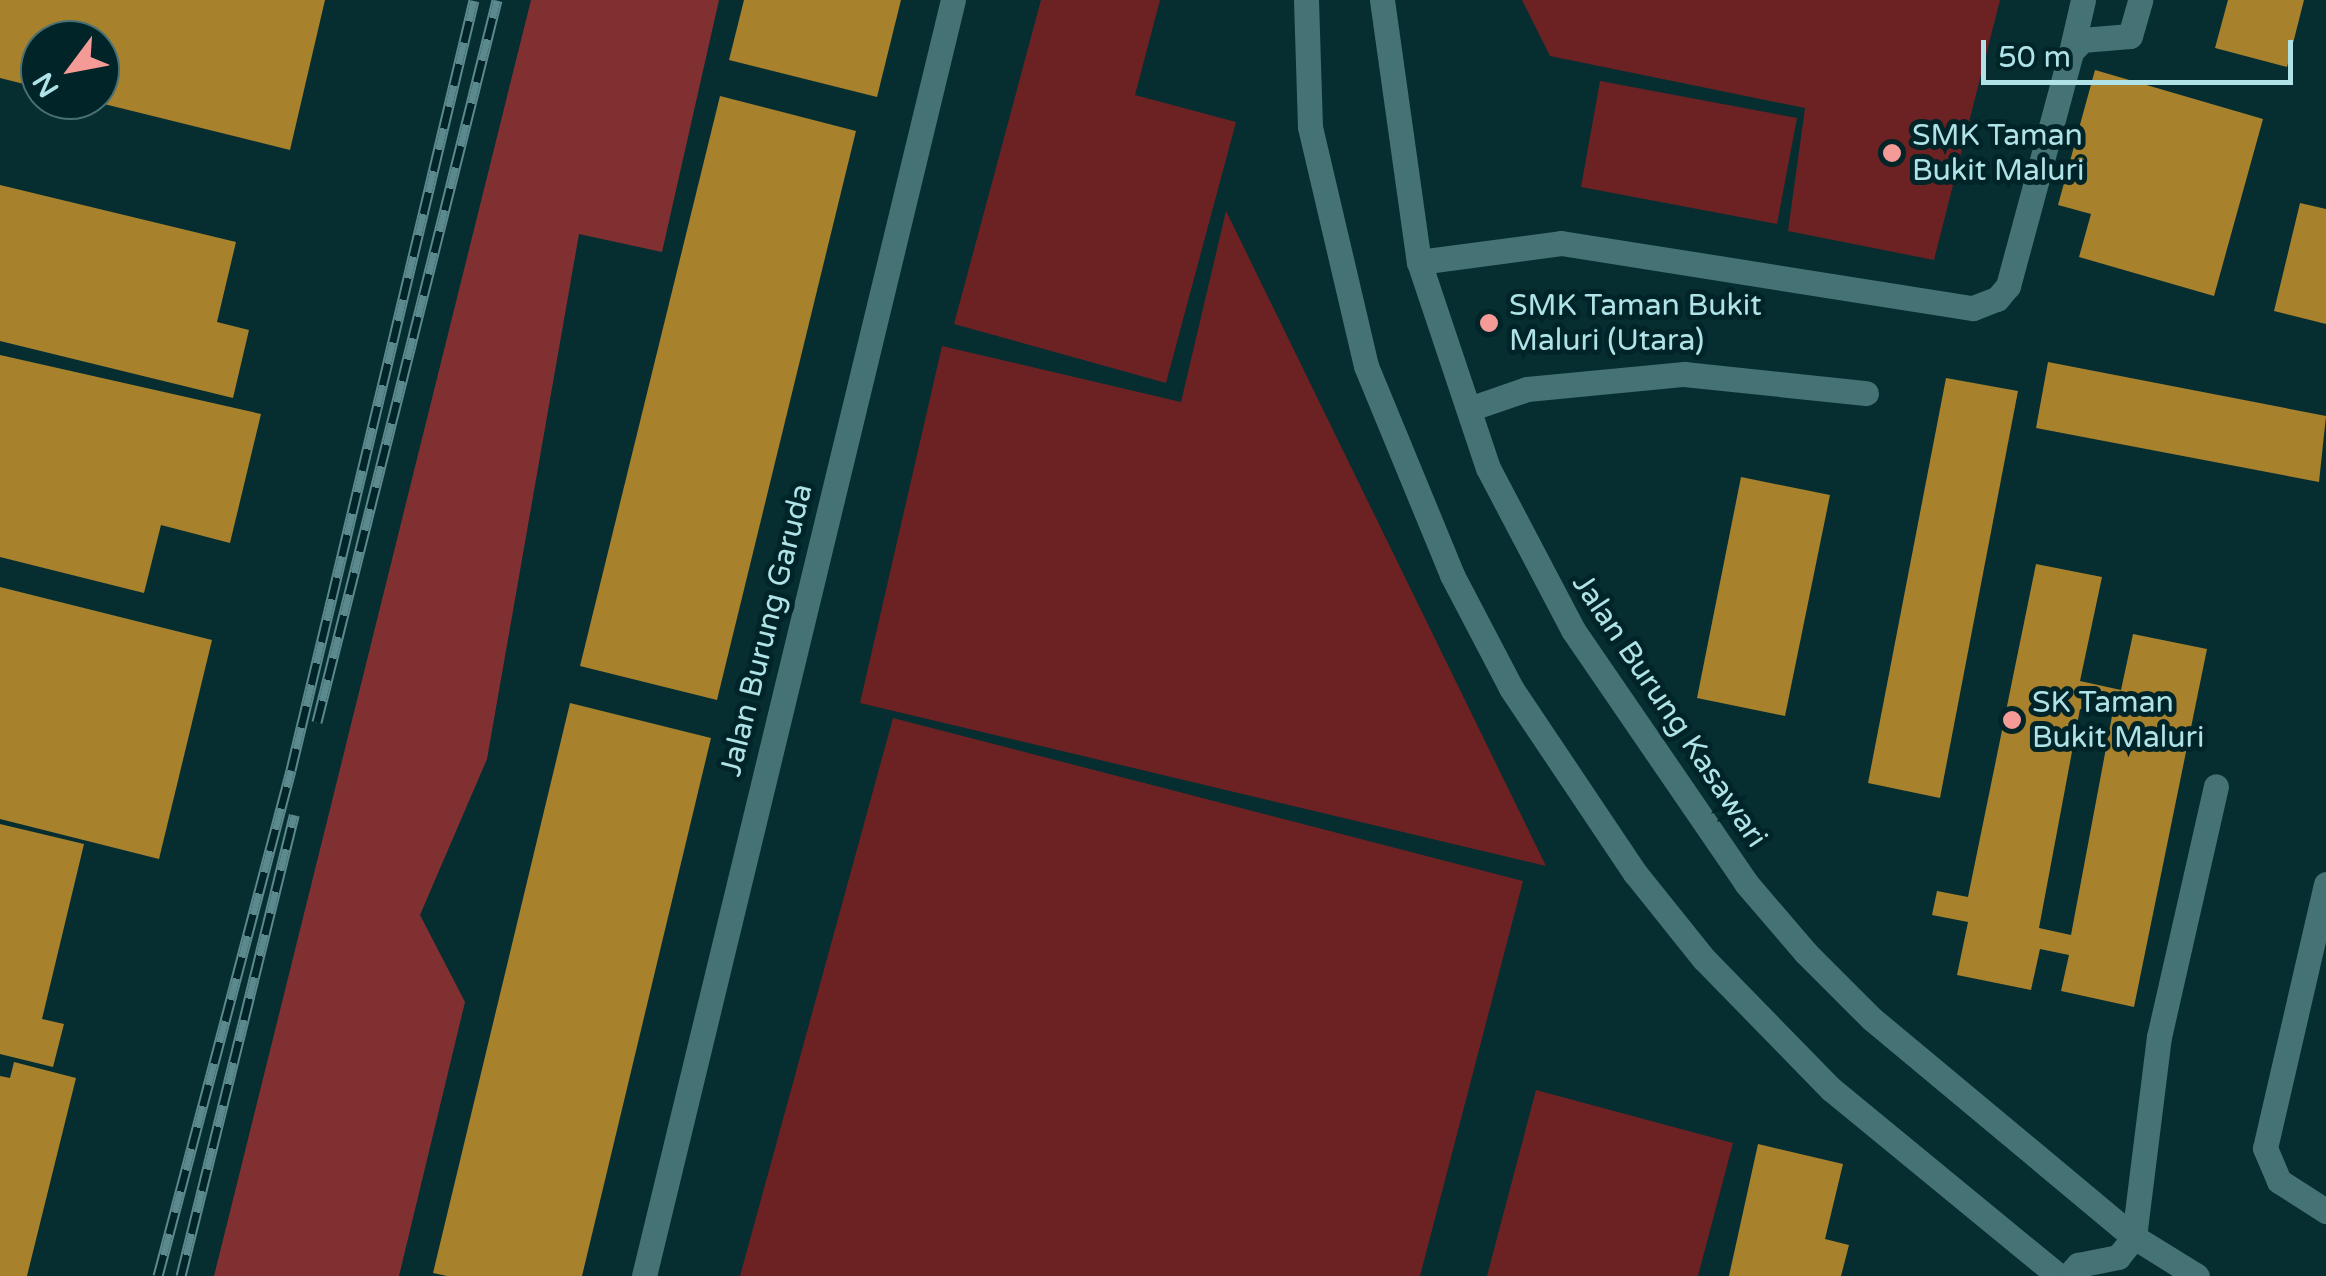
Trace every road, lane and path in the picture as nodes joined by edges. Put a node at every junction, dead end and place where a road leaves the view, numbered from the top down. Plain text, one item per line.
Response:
1 (952, 0) edge
2 (1306, 0) edge
3 (1382, 0) edge
4 (2083, 0) edge
5 (2140, 0) edge
6 (2071, 52) junction
7 (1418, 262) junction
8 (1866, 394) dead end
9 (1469, 409) junction
10 (2216, 786) dead end
11 (2326, 884) edge
12 (2326, 1211) edge
13 (2134, 1236) junction
14 (644, 1276) edge
15 (2059, 1276) edge
16 (2068, 1276) edge
17 (2198, 1276) edge

1 - 14 street, Jalan Burung Garuda
2 - 15 street
3 - 7 street, Jalan Burung Kasawari
4 - 6 street
5 - 6 street
6 - 7 street
7 - 9 street, Jalan Burung Kasawari
8 - 9 street
9 - 13 street, Jalan Burung Kasawari
10 - 13 street
11 - 12 street
13 - 16 street
13 - 17 street, Jalan Burung Kasawari

